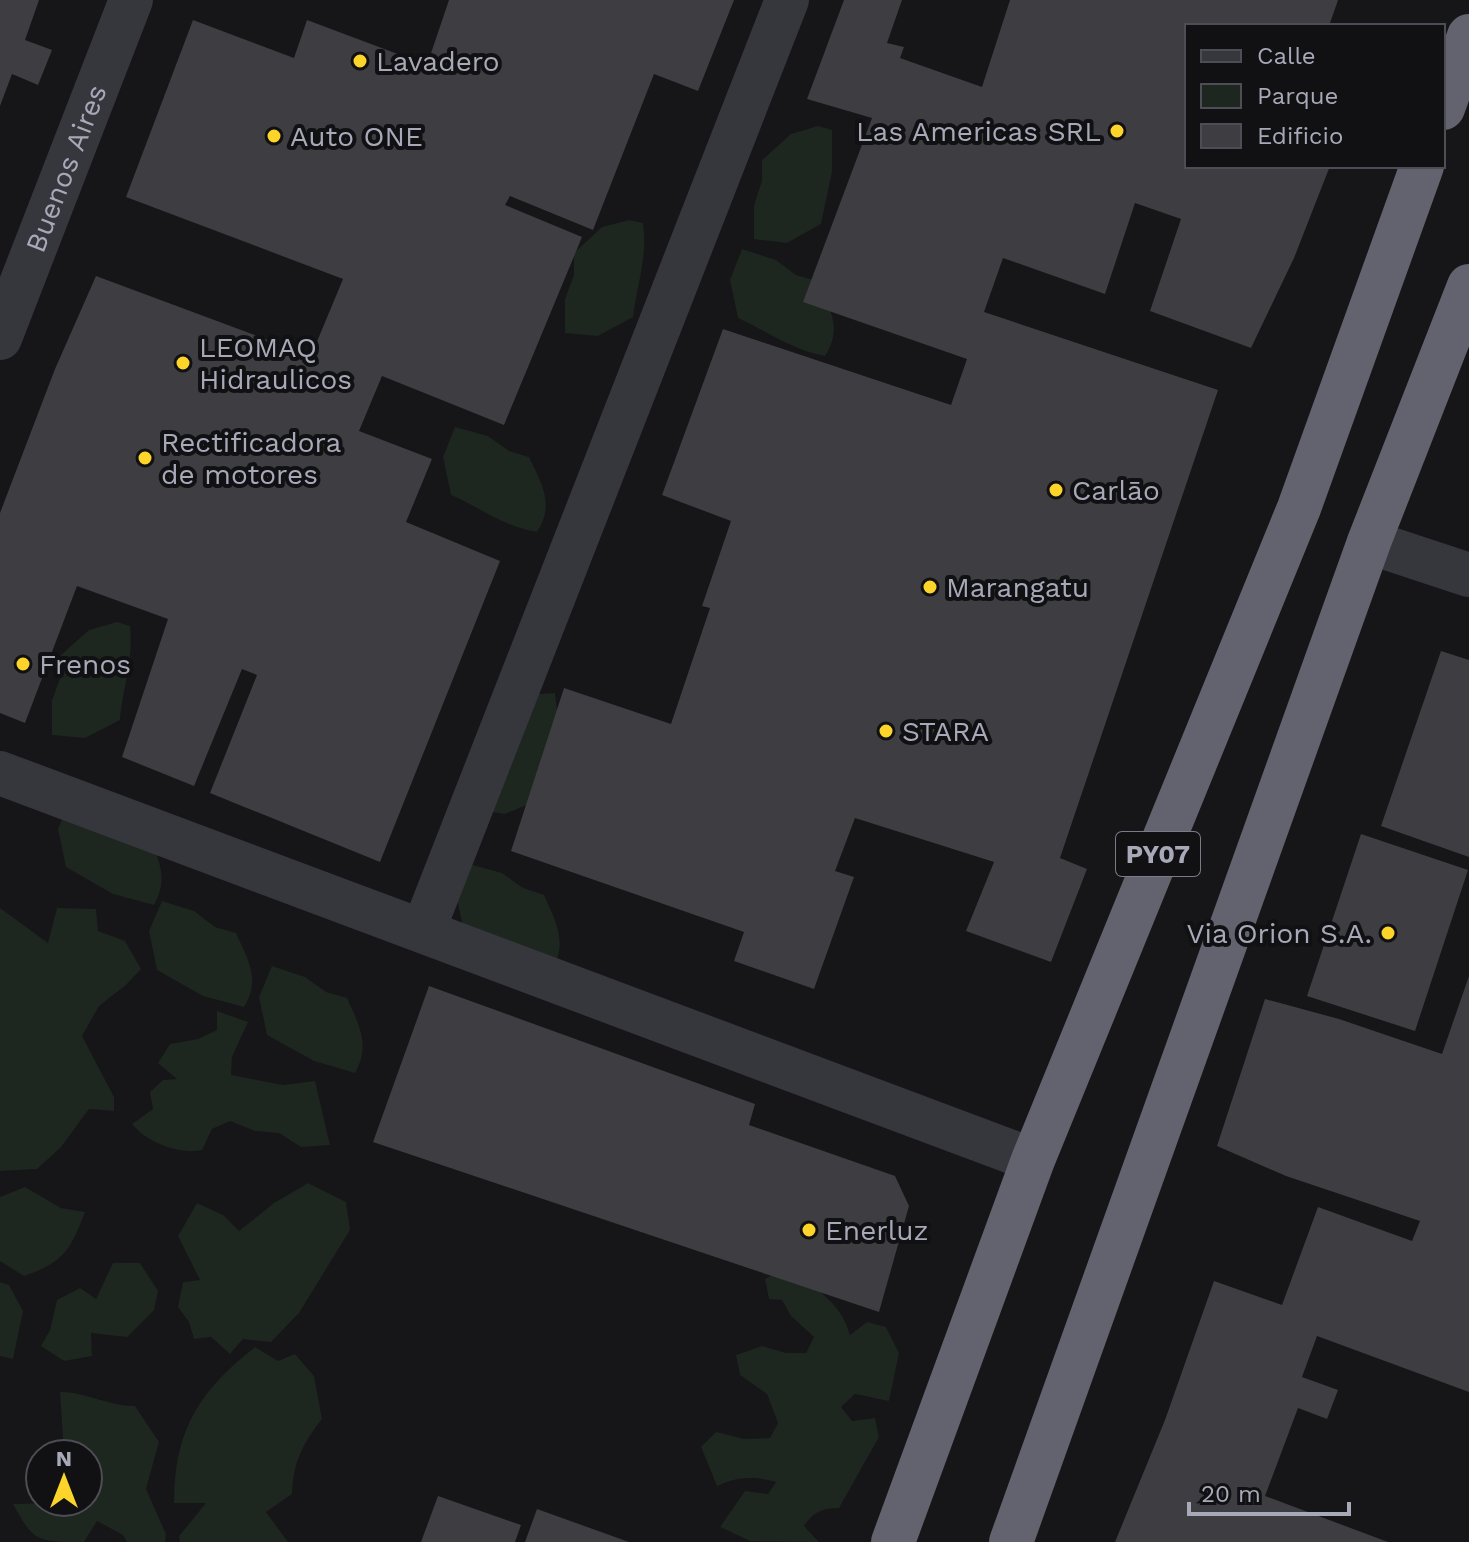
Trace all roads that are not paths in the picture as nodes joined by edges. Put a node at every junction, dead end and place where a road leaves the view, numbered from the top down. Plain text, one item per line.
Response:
1 (131, 0) edge
2 (787, 0) edge
3 (1469, 36) edge
4 (1445, 102) edge
5 (1421, 168) edge
6 (1469, 286) edge
7 (0, 338) edge
8 (1369, 542) junction
9 (1469, 575) edge
10 (0, 773) edge
11 (423, 931) junction
12 (1033, 1160) junction
13 (893, 1542) edge
14 (1011, 1542) edge

1 - 7 street, Buenos Aires
2 - 11 street
3 - 4 highway
5 - 12 highway, PY07
6 - 8 highway
8 - 9 street
8 - 14 highway
10 - 11 street
11 - 12 street
12 - 13 highway, PY07

